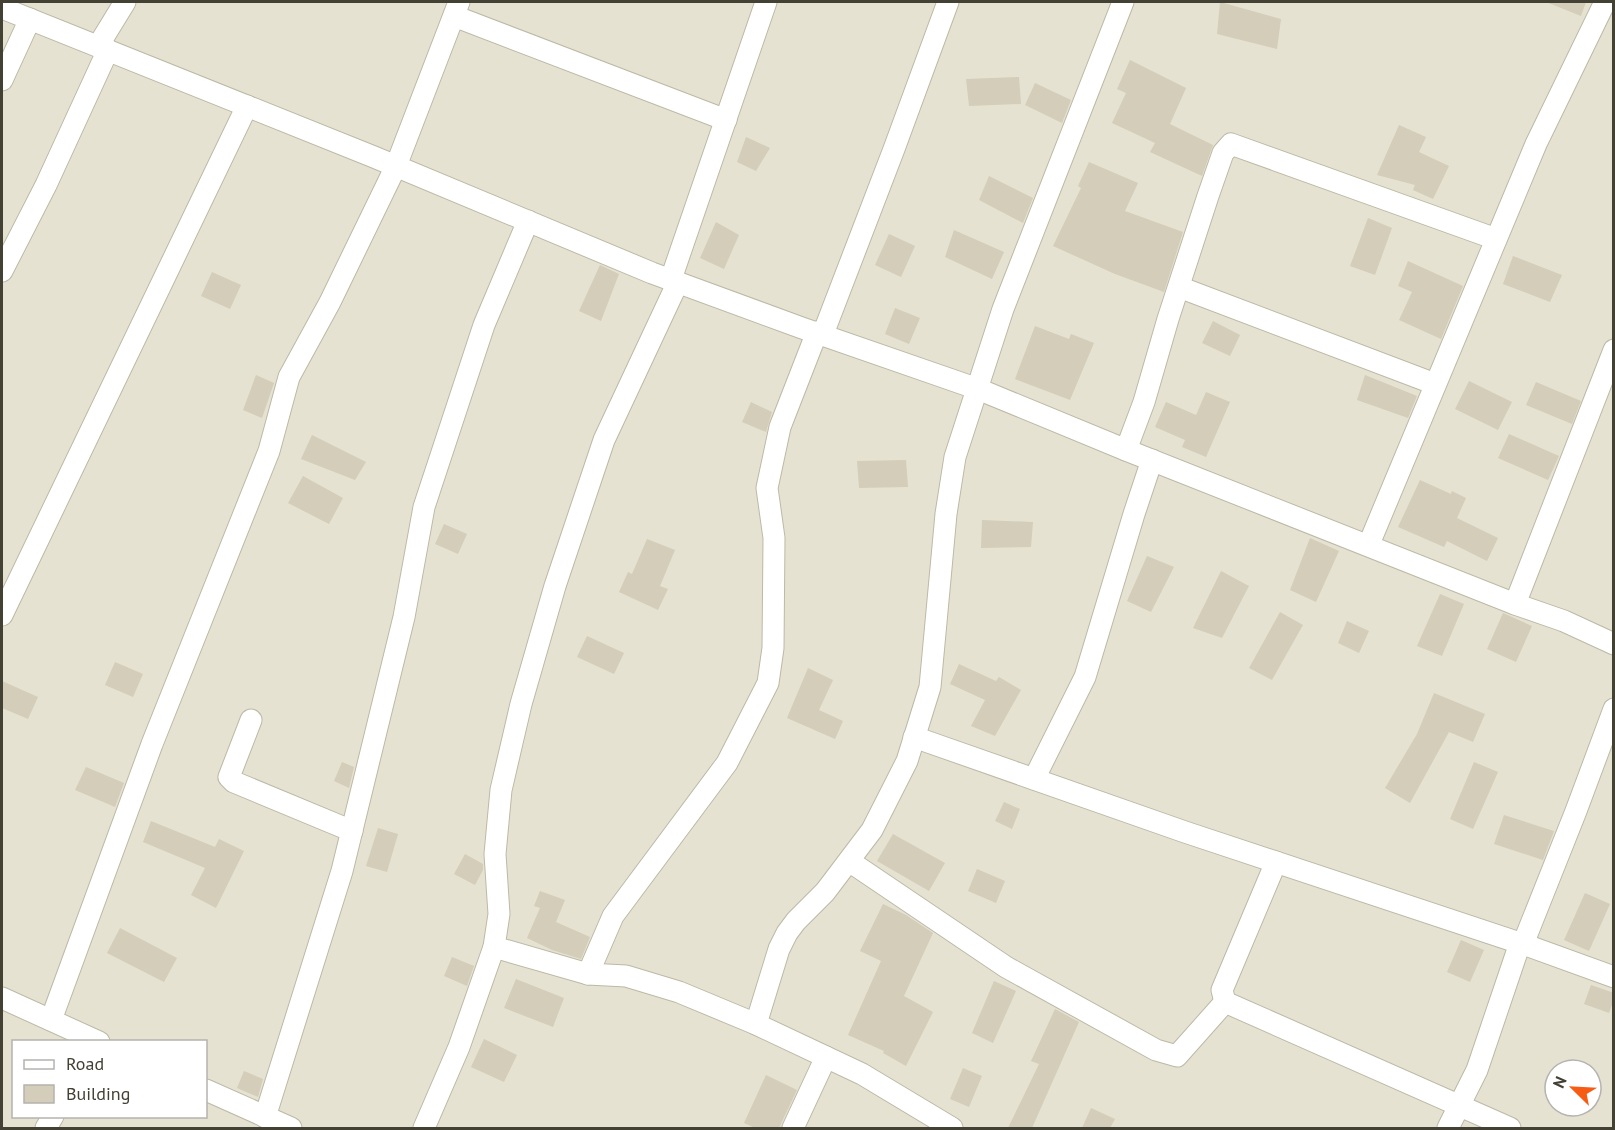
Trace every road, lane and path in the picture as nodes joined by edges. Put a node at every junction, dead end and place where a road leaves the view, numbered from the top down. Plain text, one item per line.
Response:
1 (125, 2) edge
2 (766, 2) edge
3 (948, 2) edge
4 (1123, 2) edge
5 (1605, 2) edge
6 (2, 8) edge
7 (457, 9) edge
8 (30, 19) junction
9 (103, 48) junction
10 (2, 80) edge
11 (247, 106) junction
12 (726, 120) junction
13 (396, 166) junction
14 (528, 221) junction
15 (1496, 239) junction
16 (2, 272) edge
17 (675, 280) junction
18 (1179, 286) junction
19 (820, 333) junction
20 (1614, 350) edge
21 (1435, 384) junction
22 (978, 389) junction
23 (1126, 450) junction
24 (1152, 460) junction
25 (1369, 544) junction
26 (1515, 604) junction
27 (2, 615) edge
28 (1614, 644) edge
29 (1614, 709) edge
30 (251, 720) dead end
31 (914, 737) junction
32 (1034, 779) junction
33 (352, 831) junction
34 (849, 861) junction
35 (1276, 862) junction
36 (1521, 943) junction
37 (494, 947) junction
38 (588, 974) junction
39 (1614, 977) edge
40 (2, 998) edge
41 (1225, 1002) junction
42 (51, 1020) junction
43 (756, 1024) junction
44 (92, 1040) edge
45 (826, 1057) junction
46 (207, 1090) edge
47 (1458, 1107) junction
48 (265, 1117) junction
49 (291, 1128) edge
50 (424, 1128) edge
51 (793, 1128) edge
52 (952, 1128) edge
53 (1448, 1128) edge
54 (1510, 1128) edge

1 - 9 street
2 - 12 street
3 - 19 street
4 - 22 street
5 - 15 street
6 - 8 street
7 - 12 street
7 - 13 street
8 - 9 street
8 - 10 street
9 - 11 street
9 - 16 street
11 - 13 street
11 - 27 street
12 - 17 street
13 - 14 street
13 - 42 street
14 - 17 street
14 - 33 street
15 - 18 street
15 - 21 street
17 - 19 street
17 - 37 street
18 - 21 street
18 - 23 street
19 - 22 street
19 - 38 street
20 - 26 street
21 - 25 street
22 - 23 street
22 - 31 street
23 - 24 street
24 - 25 street
24 - 32 street
25 - 26 street
26 - 28 street
29 - 36 street
30 - 33 street
31 - 32 street
31 - 34 street
32 - 35 street
33 - 48 street
34 - 41 street
34 - 43 street
35 - 36 street
35 - 41 street
36 - 39 street
36 - 47 street
37 - 38 street
37 - 50 street
38 - 43 street
40 - 42 street
41 - 47 street
42 - 44 street
43 - 45 street
45 - 51 street
45 - 52 street
46 - 48 street
47 - 53 street
47 - 54 street
48 - 49 street

